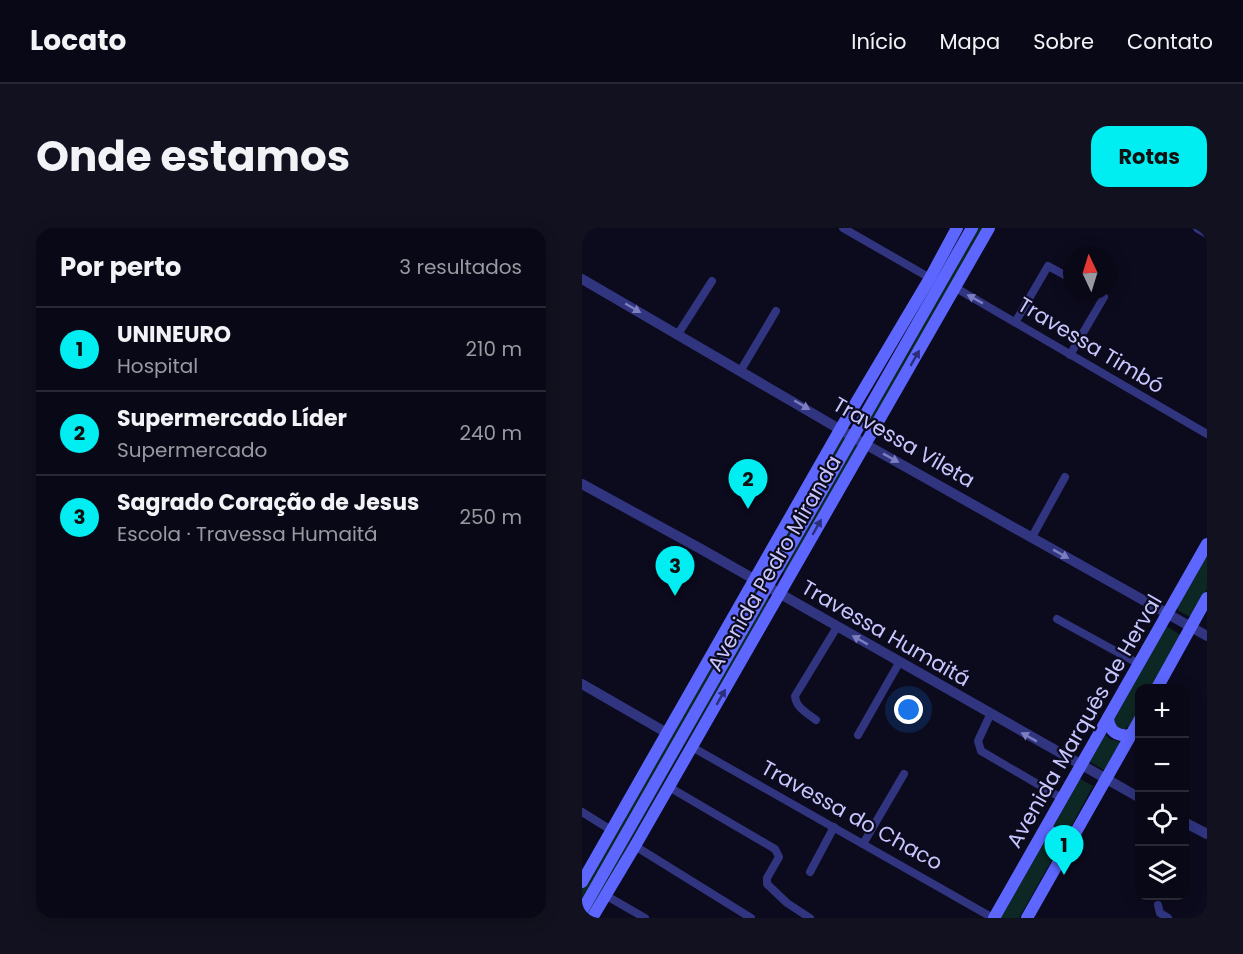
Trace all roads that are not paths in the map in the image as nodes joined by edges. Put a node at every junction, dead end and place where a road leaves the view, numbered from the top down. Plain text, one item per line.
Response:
1 (843, 228) edge
2 (957, 228) edge
3 (972, 228) edge
4 (989, 228) edge
5 (1198, 228) edge
6 (1207, 233) edge
7 (1063, 274) edge
8 (930, 278) junction
9 (582, 279) edge
10 (712, 281) dead end
11 (956, 288) junction
12 (1102, 300) edge
13 (776, 310) dead end
14 (1016, 321) junction
15 (678, 334) junction
16 (1070, 355) junction
17 (741, 370) junction
18 (841, 428) junction
19 (1207, 434) edge
20 (854, 436) junction
21 (865, 444) junction
22 (1065, 477) dead end
23 (582, 484) edge
24 (1032, 537) junction
25 (1207, 544) edge
26 (754, 580) junction
27 (767, 588) junction
28 (779, 594) junction
29 (1207, 598) edge
30 (1167, 613) junction
31 (1057, 619) dead end
32 (837, 627) junction
33 (1192, 627) junction
34 (1207, 636) edge
35 (899, 663) junction
36 (1139, 664) junction
37 (582, 684) edge
38 (1159, 684) edge
39 (990, 715) junction
40 (1108, 718) junction
41 (816, 720) dead end
42 (1135, 728) edge
43 (667, 733) junction
44 (858, 735) dead end
45 (1131, 735) junction
46 (692, 747) junction
47 (1080, 765) junction
48 (904, 774) dead end
49 (1106, 780) junction
50 (669, 787) junction
51 (1135, 795) edge
52 (1063, 799) junction
53 (582, 812) edge
54 (1189, 824) edge
55 (834, 827) junction
56 (611, 830) junction
57 (1043, 833) junction
58 (1207, 834) edge
59 (863, 844) junction
60 (635, 846) junction
61 (1068, 847) junction
62 (810, 872) dead end
63 (582, 882) edge
64 (605, 895) junction
65 (1158, 905) dead end
66 (582, 911) edge
67 (592, 918) edge
68 (645, 918) edge
69 (751, 918) edge
70 (810, 918) edge
71 (994, 918) edge
72 (1027, 918) edge
73 (1168, 918) edge

1 - 8 street
2 - 8 main road, Avenida Pedro Miranda
3 - 20 main road, Avenida Pedro Miranda
4 - 11 main road, Avenida Pedro Miranda
5 - 6 street
7 - 14 street
8 - 18 main road, Avenida Pedro Miranda
9 -> 15 street, Travessa Vileta
10 - 15 street
14 -> 11 street, Travessa Timbó
21 -> 11 main road, Avenida Pedro Miranda
12 - 16 street
13 - 17 street
14 - 16 street, Travessa Timbó
15 - 17 street, Travessa Vileta
16 - 19 street, Travessa Timbó
17 -> 18 street, Travessa Vileta
18 - 20 street, Travessa Vileta
18 - 26 main road, Avenida Pedro Miranda
20 - 21 street, Travessa Vileta
20 - 27 main road, Avenida Pedro Miranda
21 -> 24 street, Travessa Vileta
28 -> 21 main road, Avenida Pedro Miranda
22 - 24 street
23 - 26 street, Travessa Humaitá
24 -> 30 street, Travessa Vileta
25 - 30 main road, Avenida Marquês de Herval
26 - 27 street, Travessa Humaitá
26 - 43 main road, Avenida Pedro Miranda
27 - 28 street, Travessa Humaitá
27 - 66 main road, Avenida Pedro Miranda
28 - 32 street, Travessa Humaitá
46 -> 28 main road, Avenida Pedro Miranda
29 - 33 main road
30 - 33 street, Travessa Vileta
30 - 36 main road, Avenida Marquês de Herval
31 - 36 street
35 -> 32 street, Travessa Humaitá
32 - 41 street
33 - 34 street, Travessa Vileta
33 - 38 main road
35 - 39 street, Travessa Humaitá
35 - 44 street
36 - 40 main road, Avenida Marquês de Herval
37 - 43 street
47 -> 39 street, Travessa Humaitá
39 - 52 street
40 - 45 main road
40 - 47 main road, Avenida Marquês de Herval
42 - 45 main road
43 - 56 main road, Avenida Pedro Miranda
45 - 49 main road
46 - 50 main road, Avenida Pedro Miranda
46 - 55 street, Travessa do Chaco
47 - 49 street, Travessa Humaitá
47 - 52 main road, Avenida Marquês de Herval
48 - 59 street
49 - 51 street, Travessa Humaitá
49 - 61 main road
50 - 60 main road, Avenida Pedro Miranda
50 - 70 street
52 - 57 main road, Avenida Marquês de Herval
53 - 56 street
54 - 58 street
55 - 59 street, Travessa do Chaco
55 - 62 street
56 - 63 main road, Avenida Pedro Miranda
57 - 61 main road
57 - 71 main road, Avenida Marquês de Herval
59 - 71 street, Travessa do Chaco
60 - 64 main road, Avenida Pedro Miranda
60 - 69 street
61 - 72 main road
64 - 67 main road, Avenida Pedro Miranda
64 - 68 street
65 - 73 street

